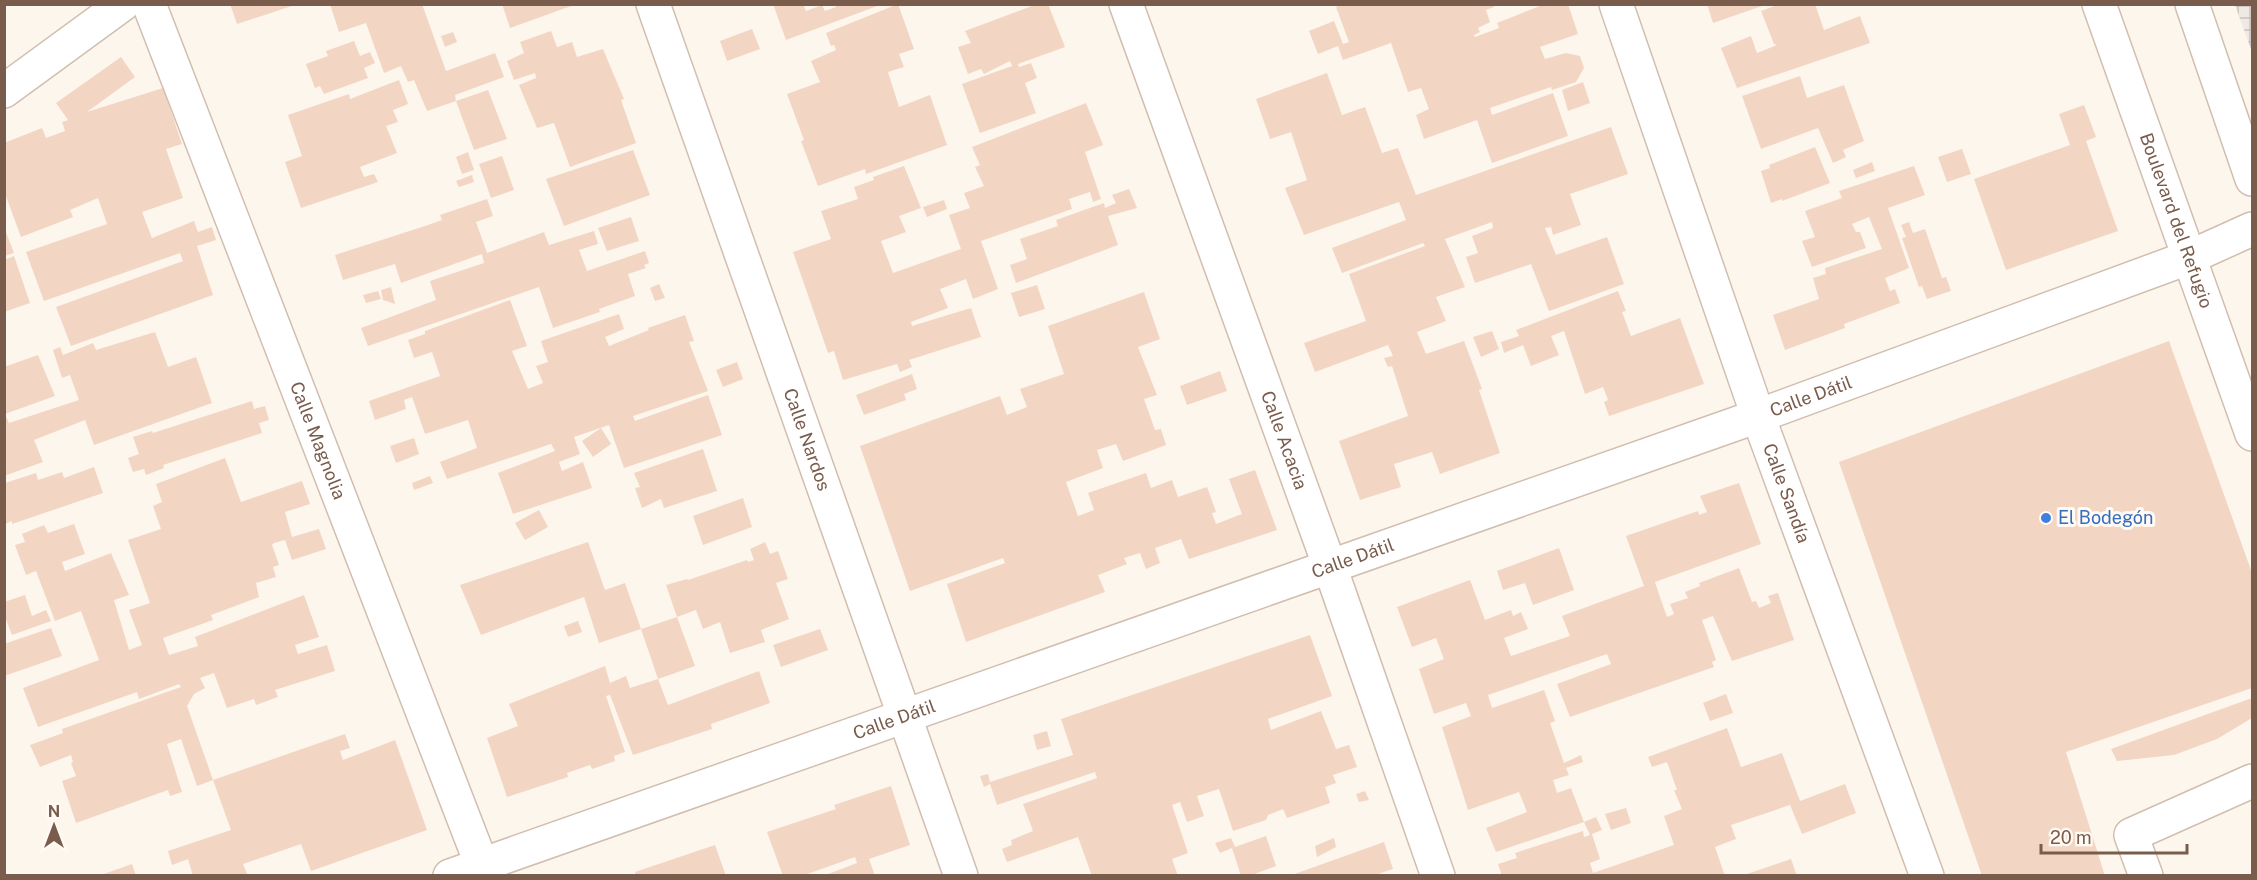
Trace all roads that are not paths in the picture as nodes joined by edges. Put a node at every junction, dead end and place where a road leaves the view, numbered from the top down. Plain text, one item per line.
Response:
1 (123, 4) edge
2 (149, 4) edge
3 (653, 4) edge
4 (1126, 4) edge
5 (1616, 4) edge
6 (2099, 4) edge
7 (2192, 4) edge
8 (4, 91) edge
9 (2253, 179) edge
10 (2253, 229) edge
11 (2190, 258) junction
12 (1758, 416) junction
13 (2253, 435) edge
14 (1330, 567) junction
15 (904, 717) junction
16 (2252, 781) edge
17 (484, 870) edge
18 (450, 876) edge
19 (961, 876) edge
20 (1438, 876) edge
21 (1927, 876) edge
22 (2146, 876) edge

1 - 8 street
2 - 17 street, Calle Magnolia
3 - 15 street, Calle Nardos
4 - 14 street, Calle Acacia
5 - 12 street, Calle Sandía
6 - 11 street, Boulevard del Refugio
7 - 9 street
10 - 11 street, Calle Dátil
11 - 12 street, Calle Dátil
11 - 13 street, Boulevard del Refugio
12 - 14 street, Calle Dátil
12 - 21 street, Calle Sandía
14 - 15 street, Calle Dátil
14 - 20 street, Calle Acacia
15 - 17 street, Calle Dátil
15 - 19 street, Calle Nardos
16 - 22 street
17 - 18 street, Calle Dátil

